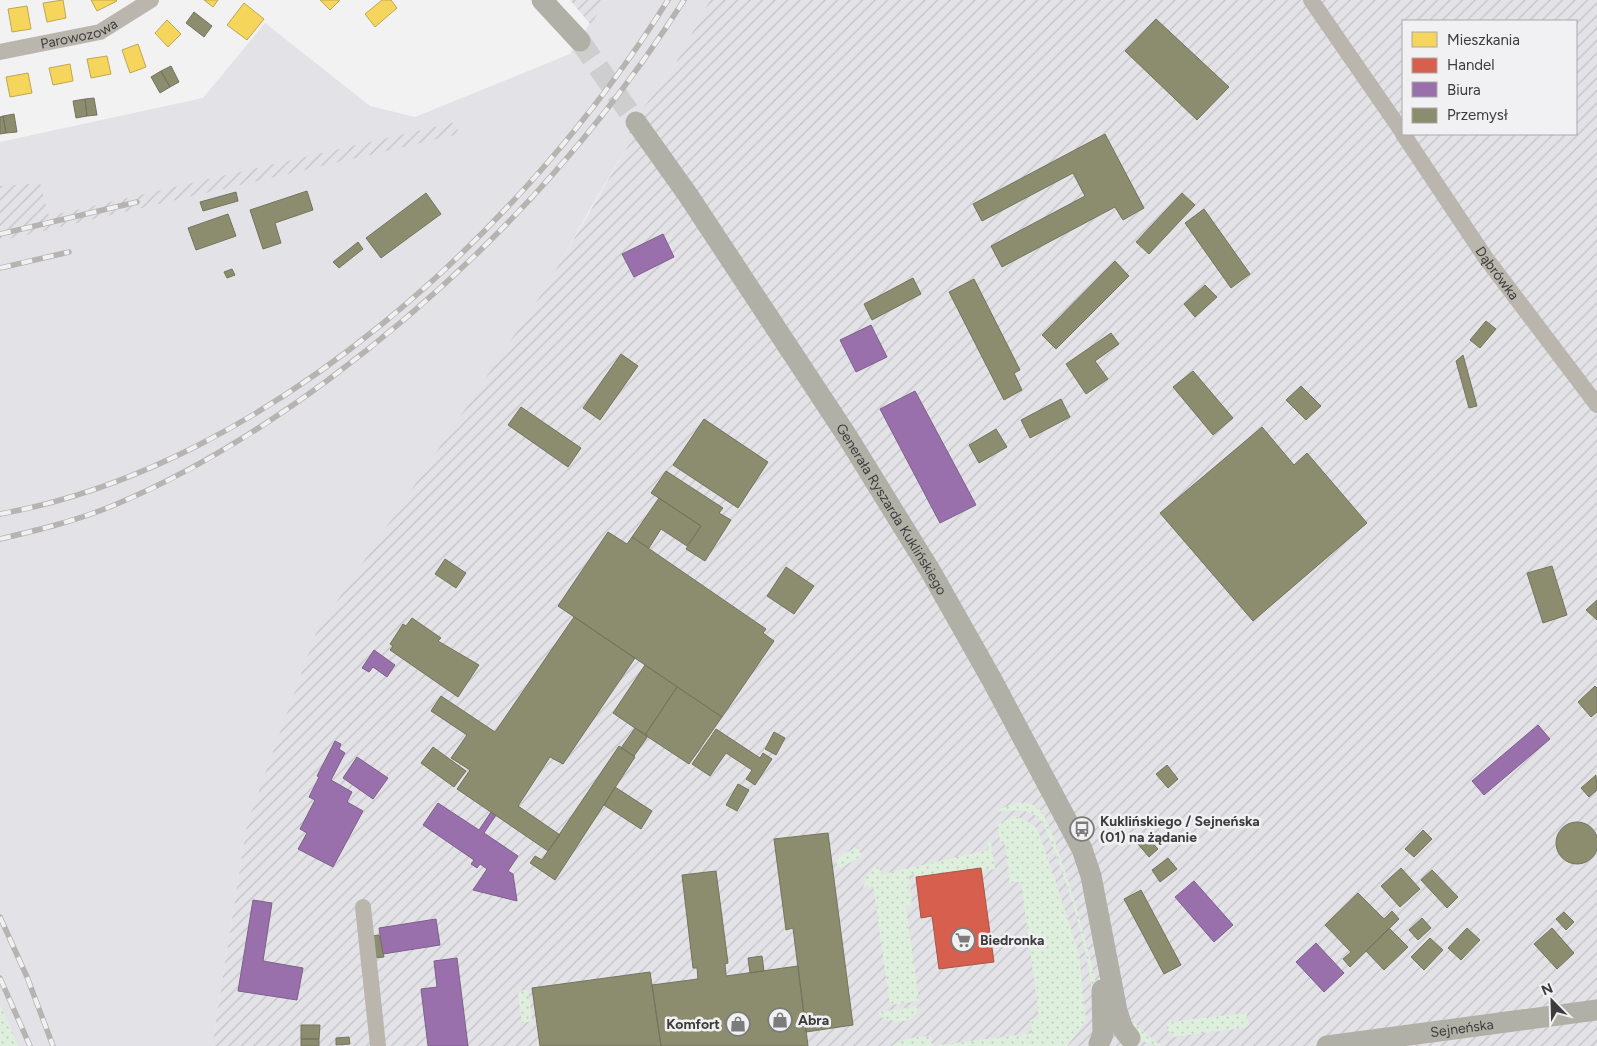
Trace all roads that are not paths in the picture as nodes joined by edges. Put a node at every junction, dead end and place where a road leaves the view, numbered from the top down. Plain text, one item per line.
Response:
1 (151, 0) edge
2 (542, 0) edge
3 (1311, 0) edge
4 (580, 41) tunnel mouth
5 (0, 52) edge
6 (636, 122) tunnel mouth
7 (1402, 133) edge
8 (1404, 135) edge
9 (1597, 405) edge
10 (363, 907) dead end
11 (1099, 920) junction
12 (1597, 1010) edge
13 (1137, 1042) edge
14 (1098, 1045) edge
15 (378, 1046) edge
16 (1327, 1046) edge

1 - 5 street, Parowozowa
2 - 4 main road
3 - 7 street, Dąbrówka
6 - 11 main road, Generała Ryszarda Kuklińskiego
8 - 9 street, Dąbrówka
10 - 15 street
11 - 13 main road, Generała Ryszarda Kuklińskiego
11 - 14 main road, Generała Ryszarda Kuklińskiego
12 - 16 main road, Sejneńska
13 - 14 main road

